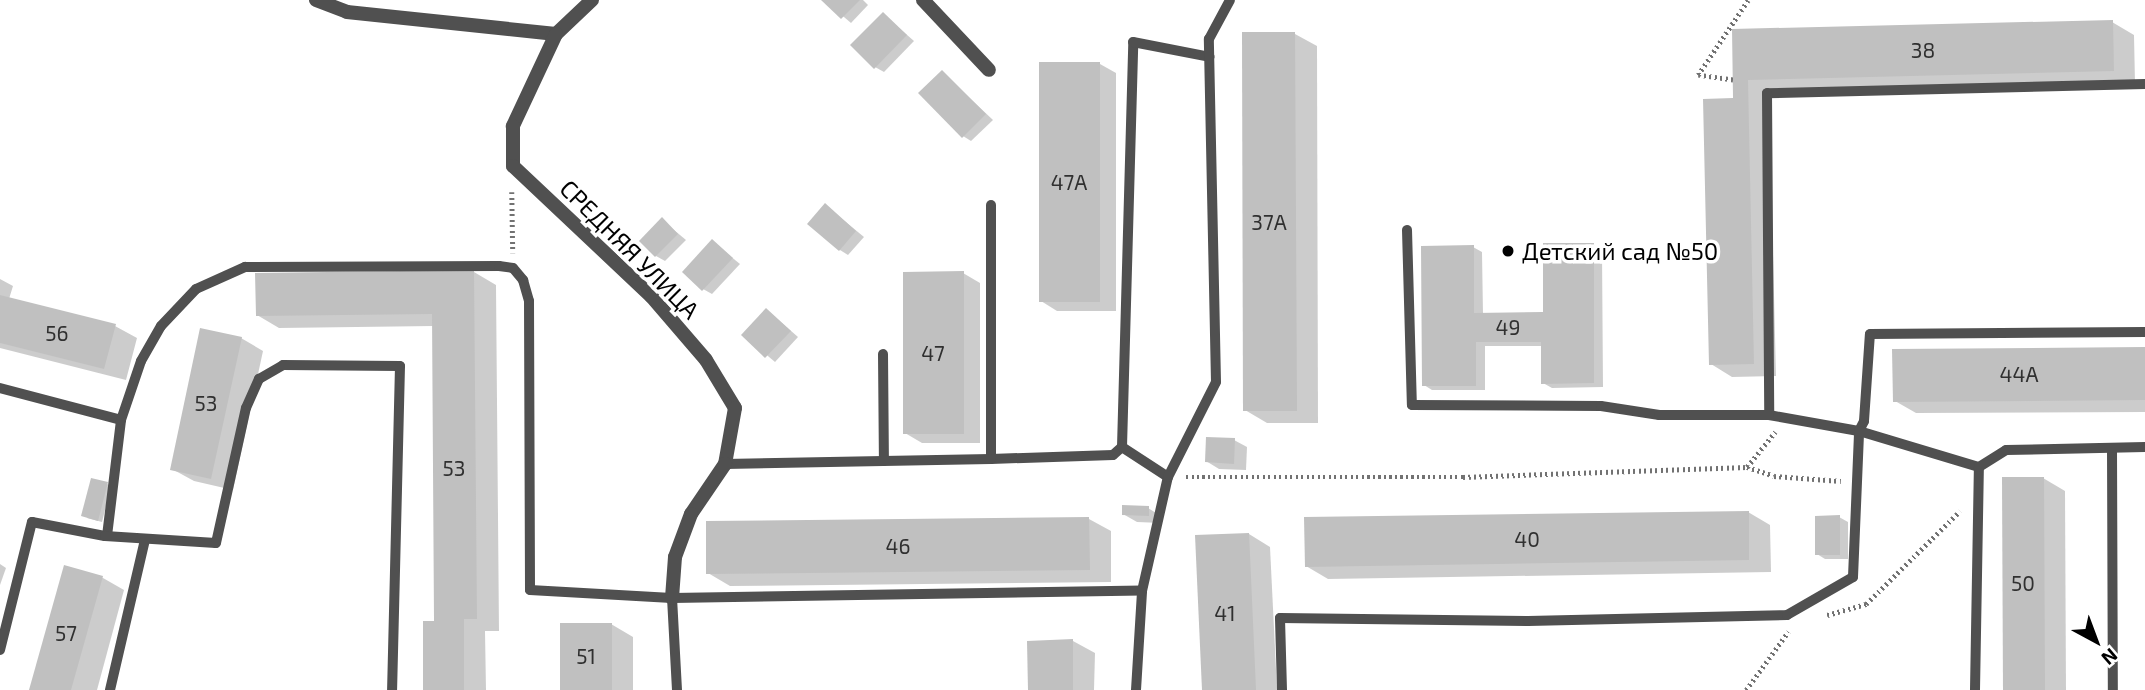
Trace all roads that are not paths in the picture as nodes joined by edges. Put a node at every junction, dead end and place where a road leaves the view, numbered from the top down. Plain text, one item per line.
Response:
1 (316, 0) edge
2 (592, 0) edge
3 (923, 0) edge
4 (1230, 0) edge
5 (556, 34) junction
6 (1210, 57) junction
7 (989, 70) dead end
8 (2145, 84) edge
9 (991, 205) dead end
10 (1407, 230) dead end
11 (2145, 332) edge
12 (883, 354) dead end
13 (0, 388) edge
14 (1769, 415) junction
15 (121, 420) junction
16 (1859, 432) junction
17 (2145, 446) edge
18 (1122, 447) junction
19 (2112, 448) junction
20 (991, 459) junction
21 (884, 461) junction
22 (725, 464) junction
23 (1979, 467) junction
24 (1168, 477) junction
25 (107, 536) junction
26 (145, 539) junction
27 (1142, 591) junction
28 (672, 598) junction
29 (0, 650) edge
30 (110, 690) edge
31 (392, 690) edge
32 (677, 690) edge
33 (1136, 690) edge
34 (1282, 690) edge
35 (1975, 690) edge
36 (2113, 690) edge

1 - 5 street
2 - 5 street
3 - 7 street
4 - 6 lane
5 - 22 street, СРЕДНЯЯ УЛИЦА
6 - 18 lane
6 - 24 lane
8 - 14 lane
9 - 20 lane
10 - 14 lane
11 - 16 lane
12 - 21 lane
13 - 15 lane
14 - 16 lane
15 - 25 lane
15 - 28 lane
16 - 23 lane
16 - 34 lane
17 - 19 lane
18 - 20 lane
18 - 24 lane
19 - 23 lane
19 - 36 lane
20 - 21 lane
21 - 22 lane
22 - 28 street, СРЕДНЯЯ УЛИЦА
23 - 35 lane
24 - 27 lane
25 - 26 lane
25 - 29 lane
26 - 30 lane
26 - 31 lane
27 - 28 lane
27 - 33 lane
28 - 32 lane

